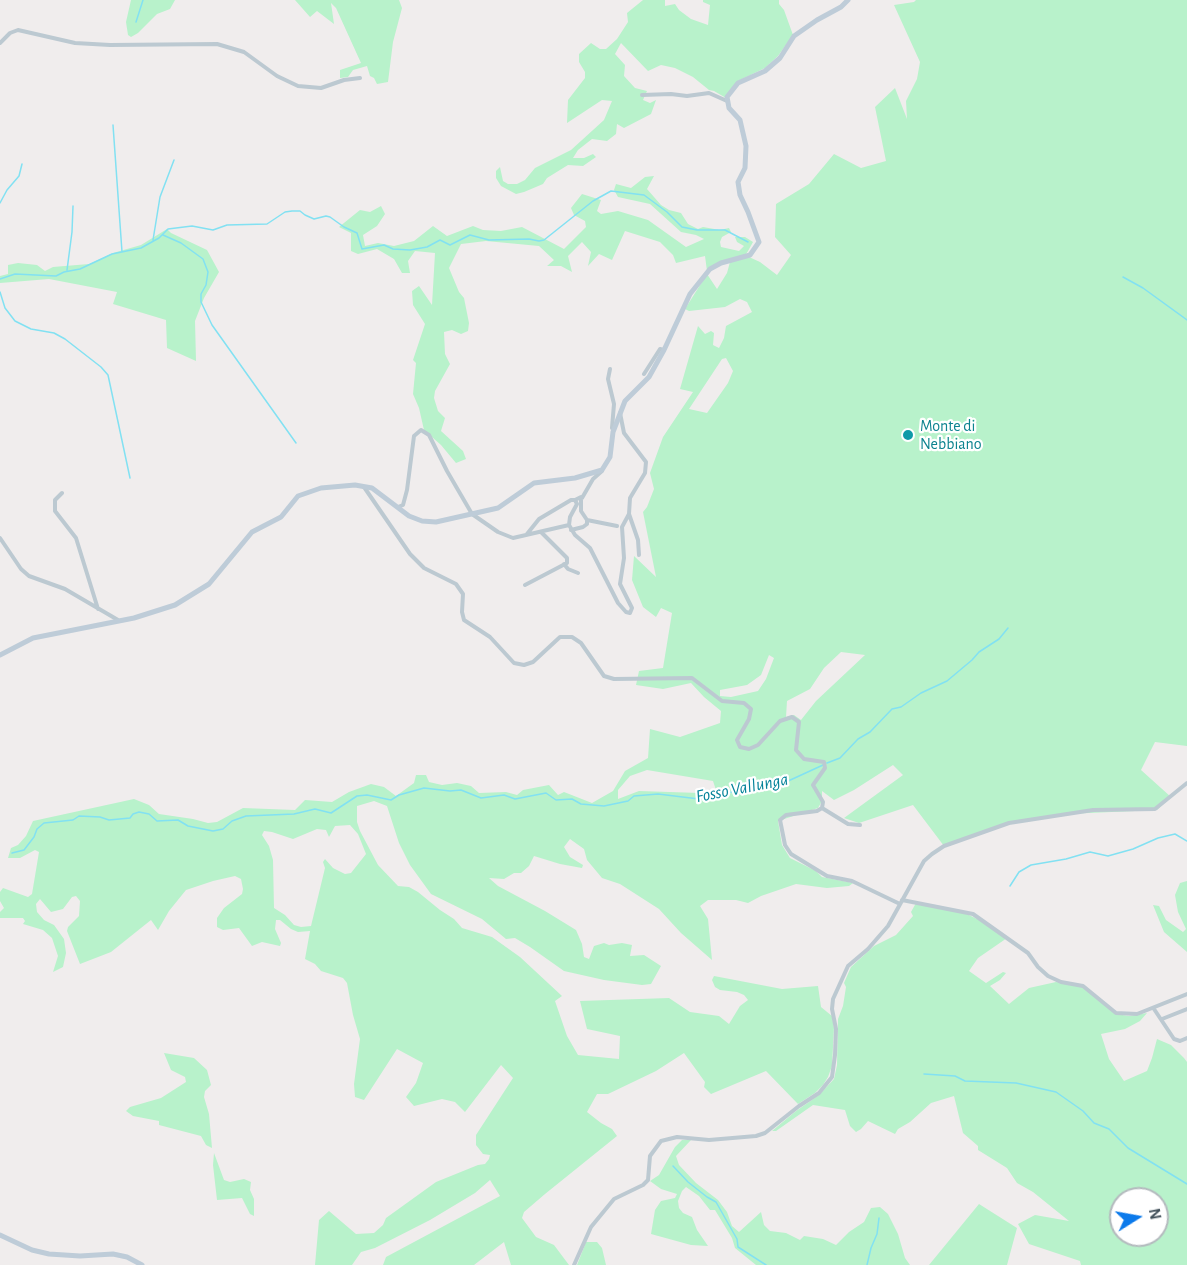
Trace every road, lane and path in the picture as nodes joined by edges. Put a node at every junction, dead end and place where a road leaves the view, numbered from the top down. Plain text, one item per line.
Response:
1 (848, 0) edge
2 (0, 43) edge
3 (360, 78) dead end
4 (642, 95) dead end
5 (728, 101) junction
6 (664, 350) junction
7 (610, 369) dead end
8 (644, 374) dead end
9 (620, 413) junction
10 (613, 432) junction
11 (602, 470) junction
12 (363, 487) junction
13 (62, 494) dead end
14 (582, 499) junction
15 (575, 500) junction
16 (398, 507) junction
17 (472, 514) junction
18 (629, 514) junction
19 (587, 520) junction
20 (570, 527) junction
21 (619, 527) junction
22 (540, 531) junction
23 (526, 535) junction
24 (0, 538) edge
25 (639, 555) dead end
26 (564, 564) junction
27 (578, 573) dead end
28 (525, 585) dead end
29 (99, 610) junction
30 (118, 621) junction
31 (0, 655) edge
32 (1187, 783) edge
33 (822, 808) junction
34 (860, 825) dead end
35 (901, 902) junction
36 (1187, 994) edge
37 (1154, 1009) junction
38 (1187, 1009) edge
39 (1162, 1019) junction
40 (1187, 1038) edge
41 (0, 1234) edge
42 (142, 1265) edge
43 (574, 1265) edge

1 - 5 street
2 - 3 street
4 - 5 street
5 - 6 street
6 - 8 street
6 - 9 street
7 - 10 street
9 - 10 street
9 - 18 street
10 - 11 street
11 - 14 street
11 - 17 street
12 - 16 street
12 - 30 street
12 - 33 street
13 - 29 street
14 - 15 street
14 - 19 street
15 - 20 street
15 - 23 street
16 - 17 street
16 - 17 street
17 - 23 street
18 - 21 street
18 - 25 street
19 - 20 street
19 - 21 street
20 - 21 street
20 - 22 street
22 - 23 street
22 - 26 street
24 - 29 street
26 - 27 street
26 - 28 street
29 - 30 street
30 - 31 street
32 - 35 street
33 - 34 street
33 - 35 street
35 - 37 street
35 - 43 street
36 - 37 street
37 - 39 street
38 - 39 street
39 - 40 street
41 - 42 street

